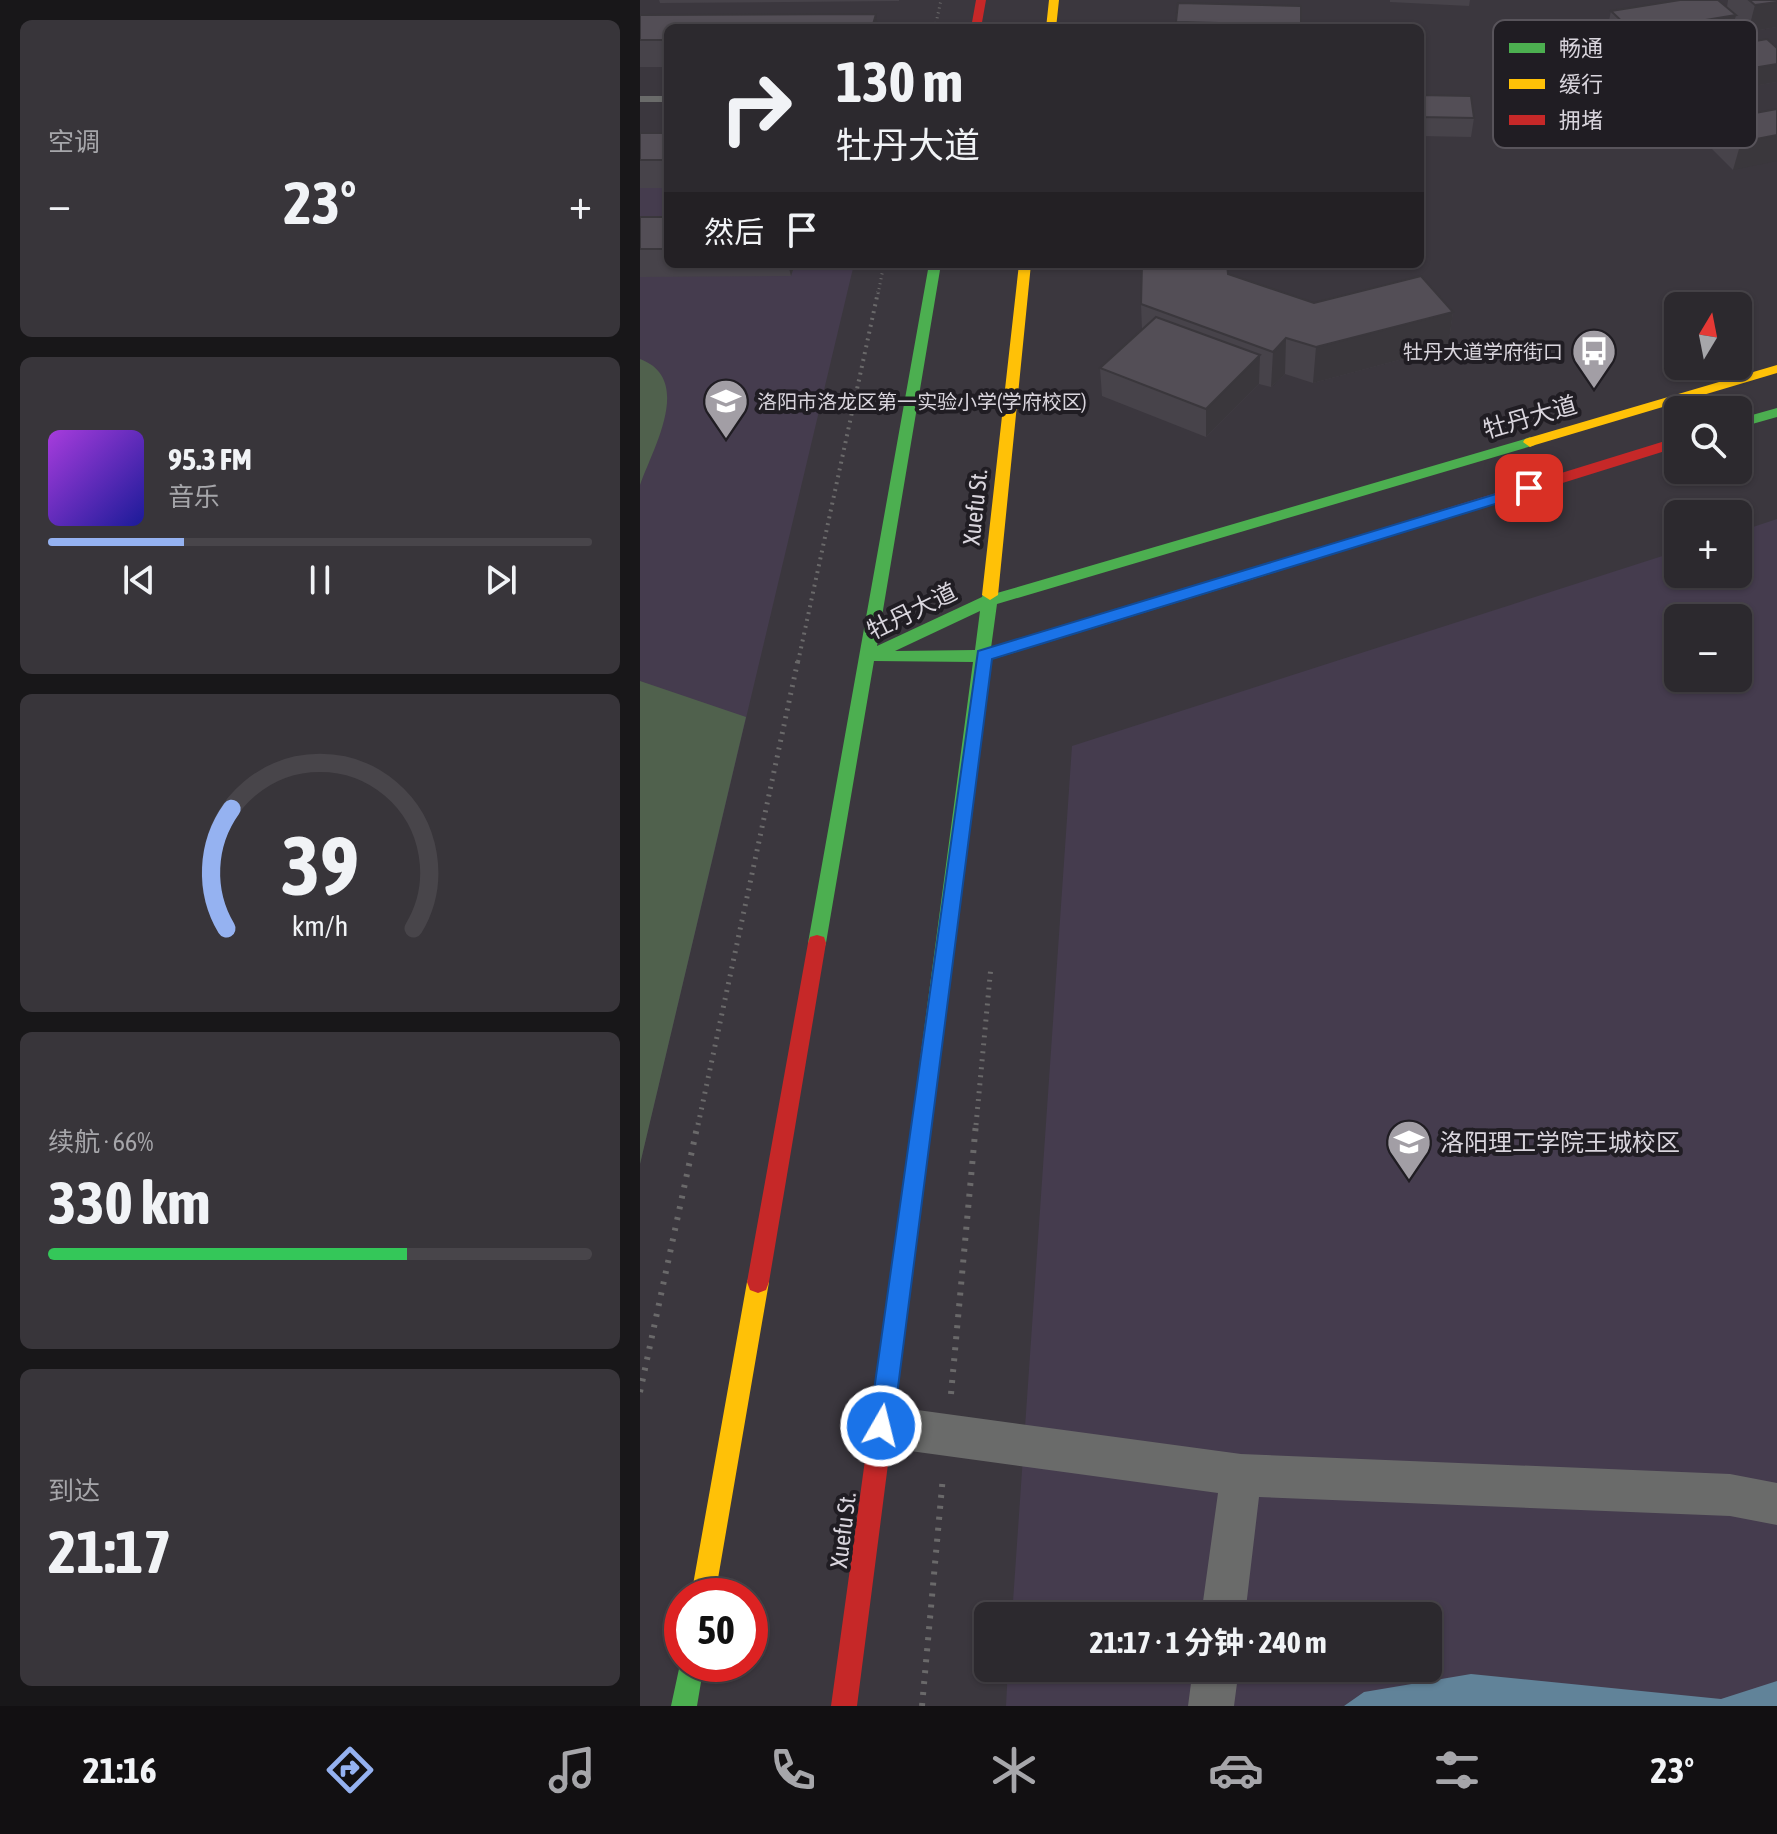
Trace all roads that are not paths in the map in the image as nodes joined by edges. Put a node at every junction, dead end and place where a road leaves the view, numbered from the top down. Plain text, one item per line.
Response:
1 (981, 0) edge
2 (1054, 0) edge
3 (977, 24) edge
4 (1051, 24) edge
5 (640, 99) edge
6 (664, 99) edge
7 (934, 268) edge
8 (1025, 268) edge
9 (1777, 369) edge
10 (1777, 412) edge
11 (1752, 420) edge
12 (1664, 446) edge
13 (988, 601) junction
14 (984, 656) junction
15 (868, 657) junction
16 (881, 1426) junction
17 (1241, 1475) junction
18 (1777, 1504) edge
19 (706, 1578) edge
20 (1225, 1602) edge
21 (688, 1682) edge
22 (684, 1706) edge
23 (844, 1706) edge

1 - 3 main road
2 - 4 main road
5 - 6 lane
7 - 15 main road
8 - 13 main road, Xuefu St.
9 - 13 main road, 牡丹大道
10 - 11 main road
12 - 14 main road, 牡丹大道
13 - 14 main road, Xuefu St.
13 - 15 main road, 牡丹大道
14 - 15 main road, 牡丹大道
14 - 16 main road, Xuefu St.
15 - 19 main road
16 - 17 street
16 - 23 main road, Xuefu St.
17 - 18 street
17 - 20 street
21 - 22 main road

